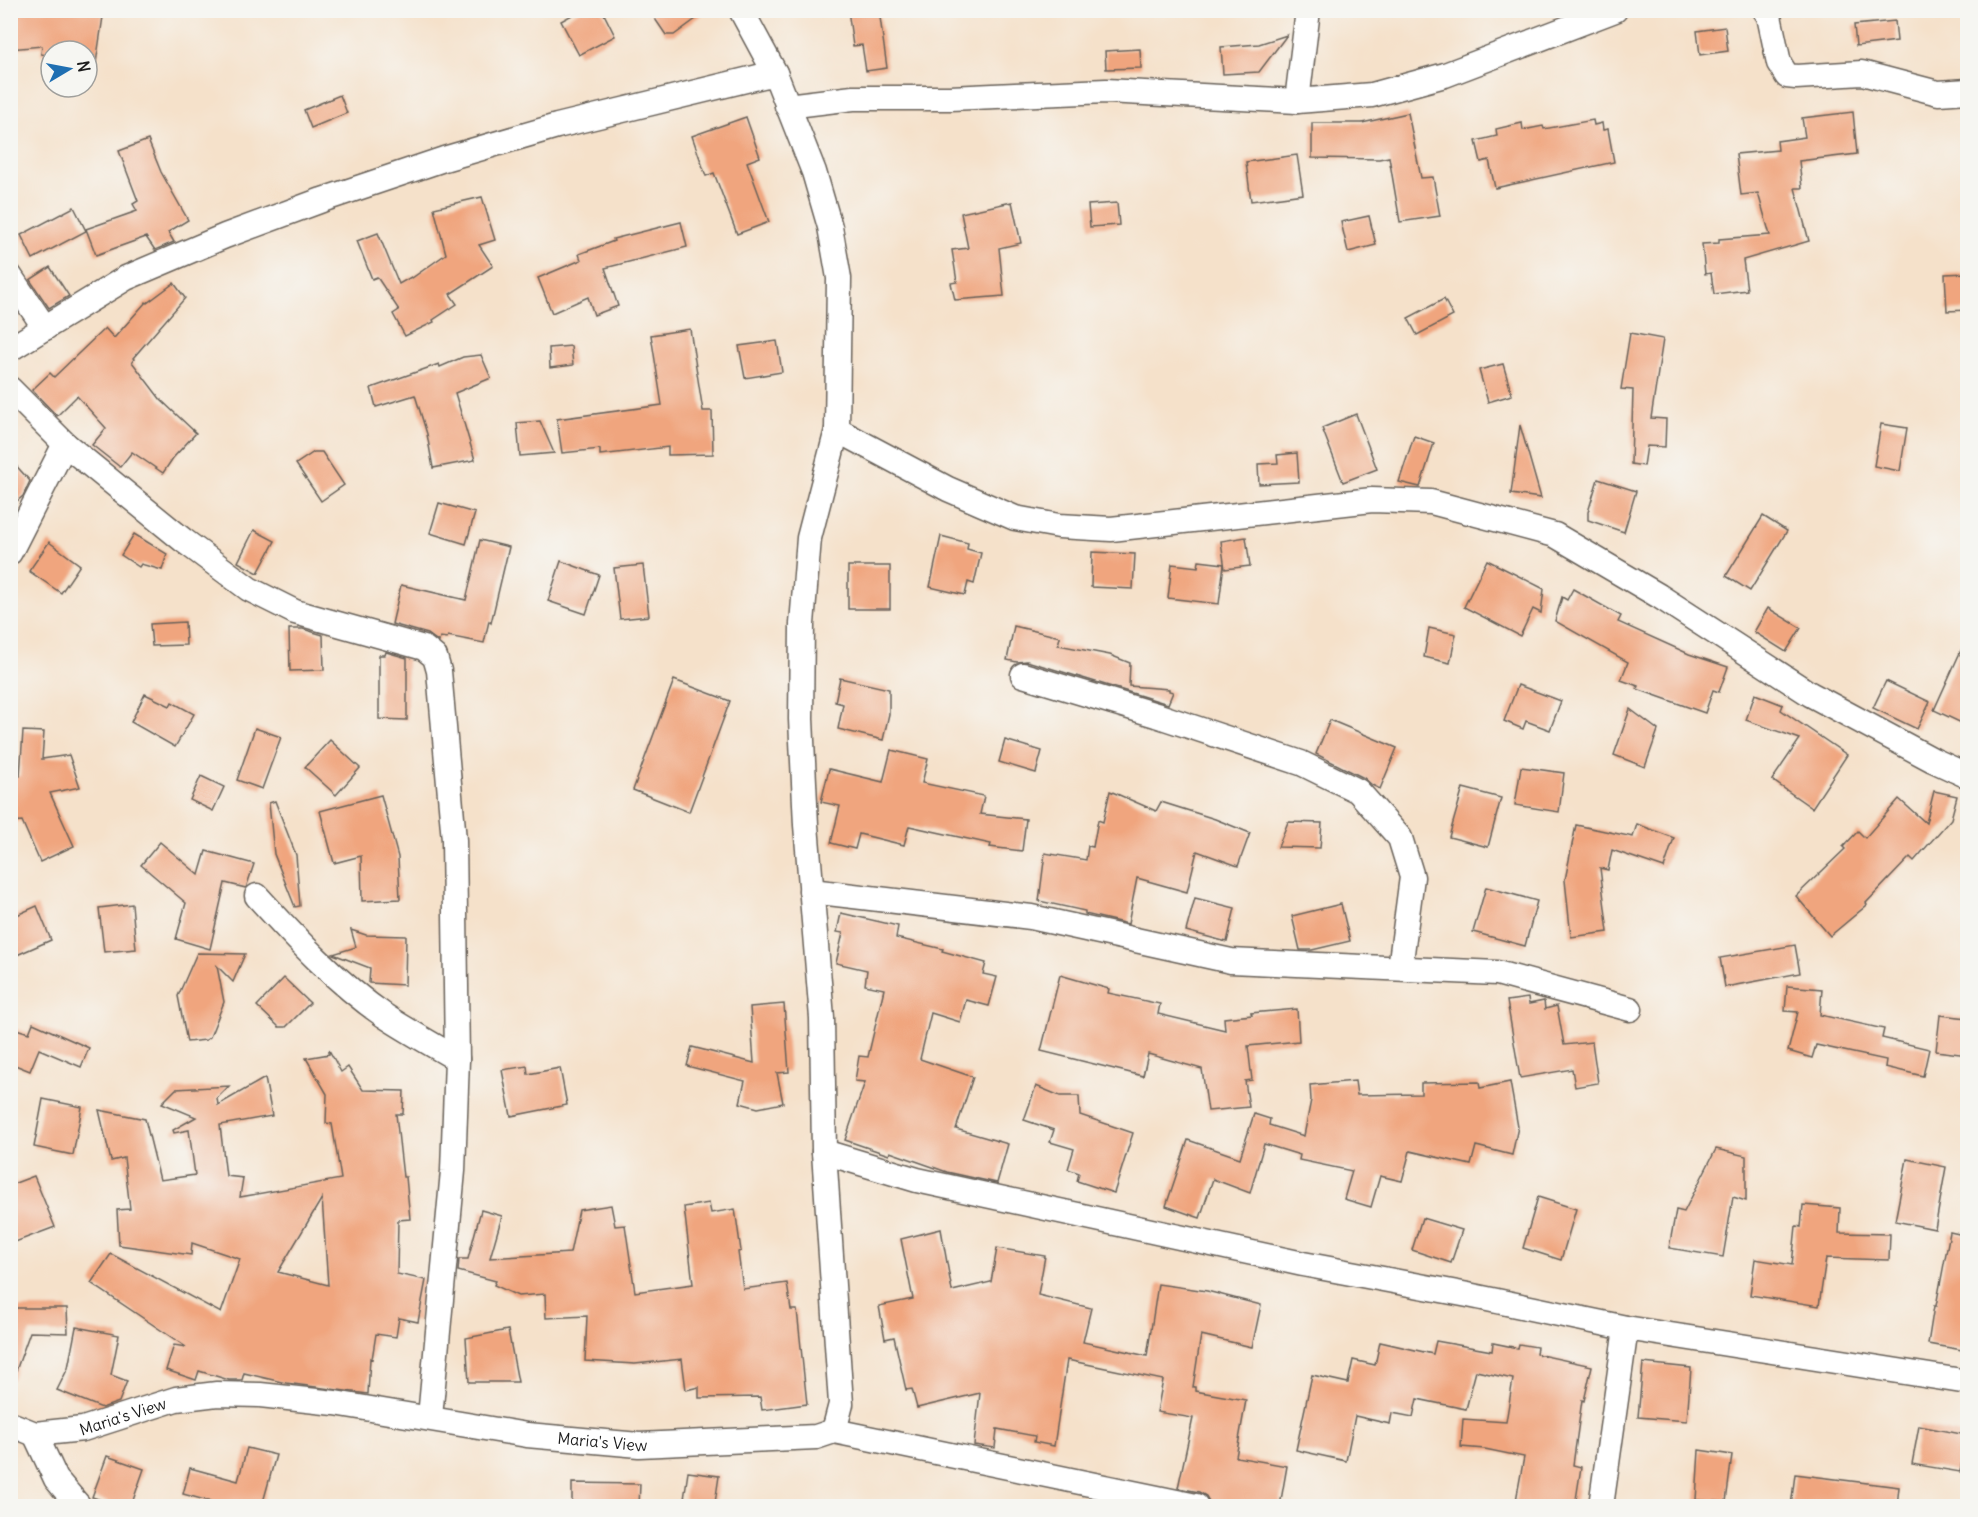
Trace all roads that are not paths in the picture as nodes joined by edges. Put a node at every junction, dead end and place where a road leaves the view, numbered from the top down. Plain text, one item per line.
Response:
1 (741, 10) edge
2 (1308, 10) edge
3 (1615, 10) edge
4 (1765, 10) edge
5 (775, 73) junction
6 (1968, 91) edge
7 (1297, 101) junction
8 (787, 106) junction
9 (10, 276) edge
10 (45, 328) junction
11 (10, 349) edge
12 (10, 389) edge
13 (837, 430) junction
14 (65, 444) junction
15 (10, 552) edge
16 (1023, 675) dead end
17 (1968, 776) edge
18 (811, 891) junction
19 (257, 896) dead end
20 (1400, 968) junction
21 (1630, 1009) dead end
22 (457, 1059) junction
23 (824, 1152) junction
24 (1626, 1328) junction
25 (1968, 1382) edge
26 (430, 1417) junction
27 (10, 1424) edge
28 (834, 1431) junction
29 (35, 1434) junction
30 (79, 1506) edge
31 (1196, 1506) edge
32 (1601, 1506) edge

1 - 5 street
2 - 7 street
3 - 7 street
4 - 6 street
5 - 8 street
5 - 10 street
7 - 8 street
8 - 13 street
9 - 10 street
10 - 11 street
12 - 14 street
13 - 17 street
13 - 18 street
14 - 15 street
14 - 22 street
16 - 20 street
18 - 20 street
18 - 23 street
19 - 22 street
20 - 21 street
22 - 26 street
23 - 24 street
23 - 28 street
24 - 25 street
24 - 32 street
26 - 28 street, Maria's View
26 - 29 street, Maria's View
27 - 29 street, Maria's View
28 - 31 street, Maria's View
29 - 30 street

